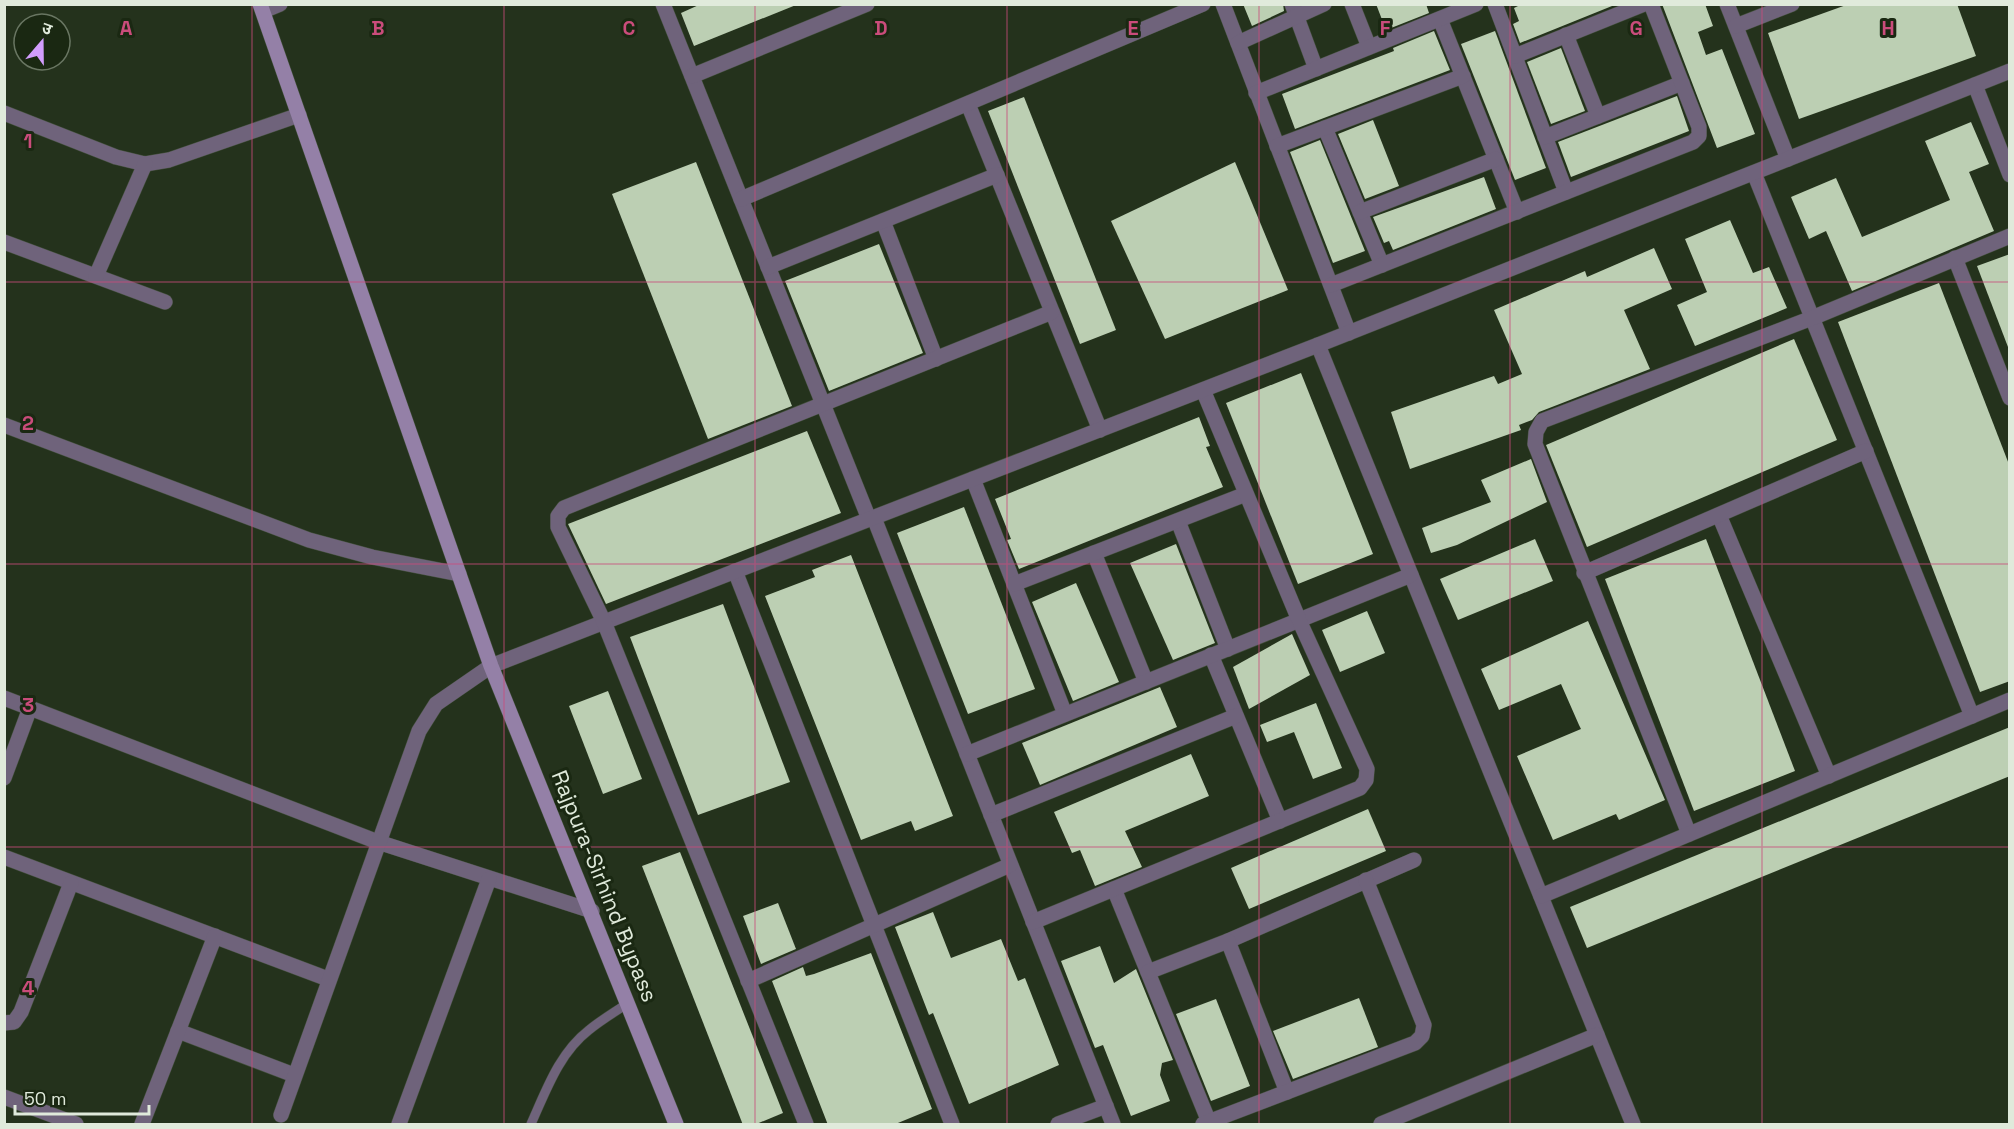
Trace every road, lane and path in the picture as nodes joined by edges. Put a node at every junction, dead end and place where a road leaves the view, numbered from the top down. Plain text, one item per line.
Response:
1 (280, 4) edge
2 (663, 4) edge
3 (867, 4) edge
4 (1203, 4) edge
5 (1222, 4) edge
6 (1324, 4) edge
7 (1352, 4) edge
8 (1476, 4) edge
9 (1495, 4) edge
10 (1644, 4) edge
11 (1651, 4) edge
12 (1727, 4) edge
13 (1792, 4) edge
14 (262, 8) edge
15 (1294, 12) edge
16 (1440, 19) junction
17 (1736, 26) junction
18 (1566, 35) junction
19 (1238, 43) junction
20 (1369, 47) junction
21 (1515, 56) junction
22 (1316, 69) junction
23 (2010, 71) edge
24 (692, 76) junction
25 (1463, 76) junction
26 (1682, 83) junction
27 (1975, 85) junction
28 (1256, 93) junction
29 (968, 104) junction
30 (4, 113) edge
31 (299, 114) junction
32 (1598, 116) junction
33 (1325, 128) junction
34 (1545, 137) junction
35 (1277, 146) junction
36 (1496, 159) junction
37 (1788, 159) junction
38 (145, 164) junction
39 (1754, 173) junction
40 (2010, 175) edge
41 (997, 176) junction
42 (1566, 192) junction
43 (741, 199) junction
44 (1360, 212) junction
45 (1517, 212) junction
46 (883, 221) junction
47 (2010, 236) edge
48 (4, 242) edge
49 (1955, 258) junction
50 (1382, 265) junction
51 (768, 267) junction
52 (96, 276) junction
53 (1331, 285) junction
54 (165, 302) dead end
55 (1052, 312) junction
56 (1812, 318) junction
57 (1349, 333) junction
58 (1318, 345) junction
59 (936, 359) junction
60 (1203, 390) junction
61 (2010, 398) edge
62 (823, 405) junction
63 (4, 425) edge
64 (1100, 430) junction
65 (1866, 451) junction
66 (973, 479) junction
67 (1246, 494) junction
68 (1719, 515) junction
69 (871, 518) junction
70 (1178, 521) junction
71 (1094, 553) junction
72 (735, 571) junction
73 (1584, 573) junction
74 (459, 574) junction
75 (1411, 575) junction
76 (1014, 584) junction
77 (1299, 621) junction
78 (604, 622) junction
79 (1228, 649) junction
80 (1212, 655) junction
81 (491, 666) junction
82 (1146, 682) junction
83 (4, 698) edge
84 (2010, 700) edge
85 (30, 708) junction
86 (1065, 714) junction
87 (1236, 716) junction
88 (1972, 716) junction
89 (967, 754) junction
90 (1829, 776) junction
91 (4, 778) edge
92 (991, 815) junction
93 (1280, 821) junction
94 (1689, 834) junction
95 (378, 842) junction
96 (4, 857) edge
97 (1414, 860) dead end
98 (1010, 865) junction
99 (489, 879) junction
100 (1366, 880) junction
101 (71, 883) junction
102 (1114, 889) junction
103 (1541, 896) junction
104 (592, 911) junction
105 (1033, 922) junction
106 (873, 925) junction
107 (215, 936) junction
108 (1228, 941) junction
109 (1148, 972) junction
110 (328, 978) junction
111 (748, 981) junction
112 (628, 1003) junction
113 (4, 1023) edge
114 (178, 1031) junction
115 (1597, 1035) junction
116 (294, 1076) junction
117 (1287, 1092) junction
118 (4, 1097) edge
119 (1106, 1106) junction
120 (281, 1115) dead end
121 (1206, 1123) edge
122 (76, 1125) edge
123 (142, 1125) edge
124 (399, 1125) edge
125 (531, 1125) edge
126 (676, 1125) edge
127 (806, 1125) edge
128 (952, 1125) edge
129 (1058, 1125) edge
130 (1113, 1125) edge
131 (1381, 1125) edge
132 (1633, 1125) edge

1 - 14 street
2 - 24 street
3 - 24 street
4 - 29 street
5 - 19 street
6 - 15 street
7 - 20 street
8 - 16 street
9 - 21 street
10 - 18 street
11 - 26 street
12 - 17 street
13 - 17 street
14 - 31 main road, Rajpura-Sirhind Bypass
15 - 19 street
15 - 22 street
16 - 20 street
16 - 25 street
17 - 37 street
18 - 21 street
18 - 32 street
19 - 28 street
20 - 22 street
21 - 34 street
22 - 28 street
23 - 27 street
24 - 43 street
25 - 33 street
25 - 36 street
26 - 32 street
26 - 42 street
27 - 37 street
27 - 40 street
28 - 35 street
29 - 41 street
29 - 43 street
30 - 38 street
31 - 38 street
31 - 74 main road, Rajpura-Sirhind Bypass
32 - 34 street
33 - 35 street
33 - 44 street
34 - 42 street
35 - 53 street
36 - 44 street
36 - 45 street
37 - 39 street
38 - 52 street
39 - 56 street
39 - 57 street
41 - 46 street
41 - 55 street
42 - 45 street
43 - 51 street
44 - 50 street
45 - 50 street
46 - 51 street
46 - 59 street
47 - 49 street
48 - 52 street
49 - 56 street
49 - 61 street
50 - 53 street
51 - 62 street
52 - 54 street
53 - 57 street
55 - 59 street
55 - 64 street
56 - 65 street
56 - 73 street
57 - 58 street
58 - 60 street
58 - 75 street
59 - 62 street
60 - 64 street
60 - 67 street
62 - 69 street
62 - 78 street
63 - 74 street
64 - 66 street
65 - 68 street
65 - 88 street
66 - 69 street
66 - 76 street
67 - 70 street
67 - 77 street
68 - 73 street
68 - 90 street
69 - 72 street
69 - 89 street
70 - 71 street
70 - 79 street
71 - 76 street
71 - 82 street
72 - 78 street
72 - 106 street
73 - 94 street
74 - 81 main road, Rajpura-Sirhind Bypass
75 - 77 street
75 - 103 street
76 - 86 street
77 - 79 street
77 - 93 street
78 - 81 street
78 - 111 street
79 - 80 street
80 - 82 street
80 - 87 street
81 - 95 street
81 - 104 main road, Rajpura-Sirhind Bypass
82 - 86 street
83 - 85 street
84 - 88 street
85 - 91 street
85 - 95 street
86 - 89 street
87 - 92 street
87 - 93 street
88 - 90 street
89 - 92 street
90 - 94 street
92 - 98 street
93 - 102 street
94 - 103 street
95 - 99 street
95 - 110 street
96 - 101 street
97 - 100 street
98 - 105 street
98 - 106 street
99 - 104 street
99 - 124 street
100 - 108 street
100 - 117 street
101 - 107 street
101 - 113 street
102 - 105 street
102 - 109 street
103 - 115 street
104 - 112 main road, Rajpura-Sirhind Bypass
105 - 119 street
106 - 111 street
106 - 128 street
107 - 110 street
107 - 114 street
108 - 109 street
108 - 117 street
109 - 121 street
110 - 116 street
111 - 127 street
112 - 125 lane
112 - 126 main road, Rajpura-Sirhind Bypass
114 - 116 street
114 - 123 street
115 - 131 street
115 - 132 street
116 - 120 street
117 - 121 street
118 - 122 street
119 - 129 street
119 - 130 street

